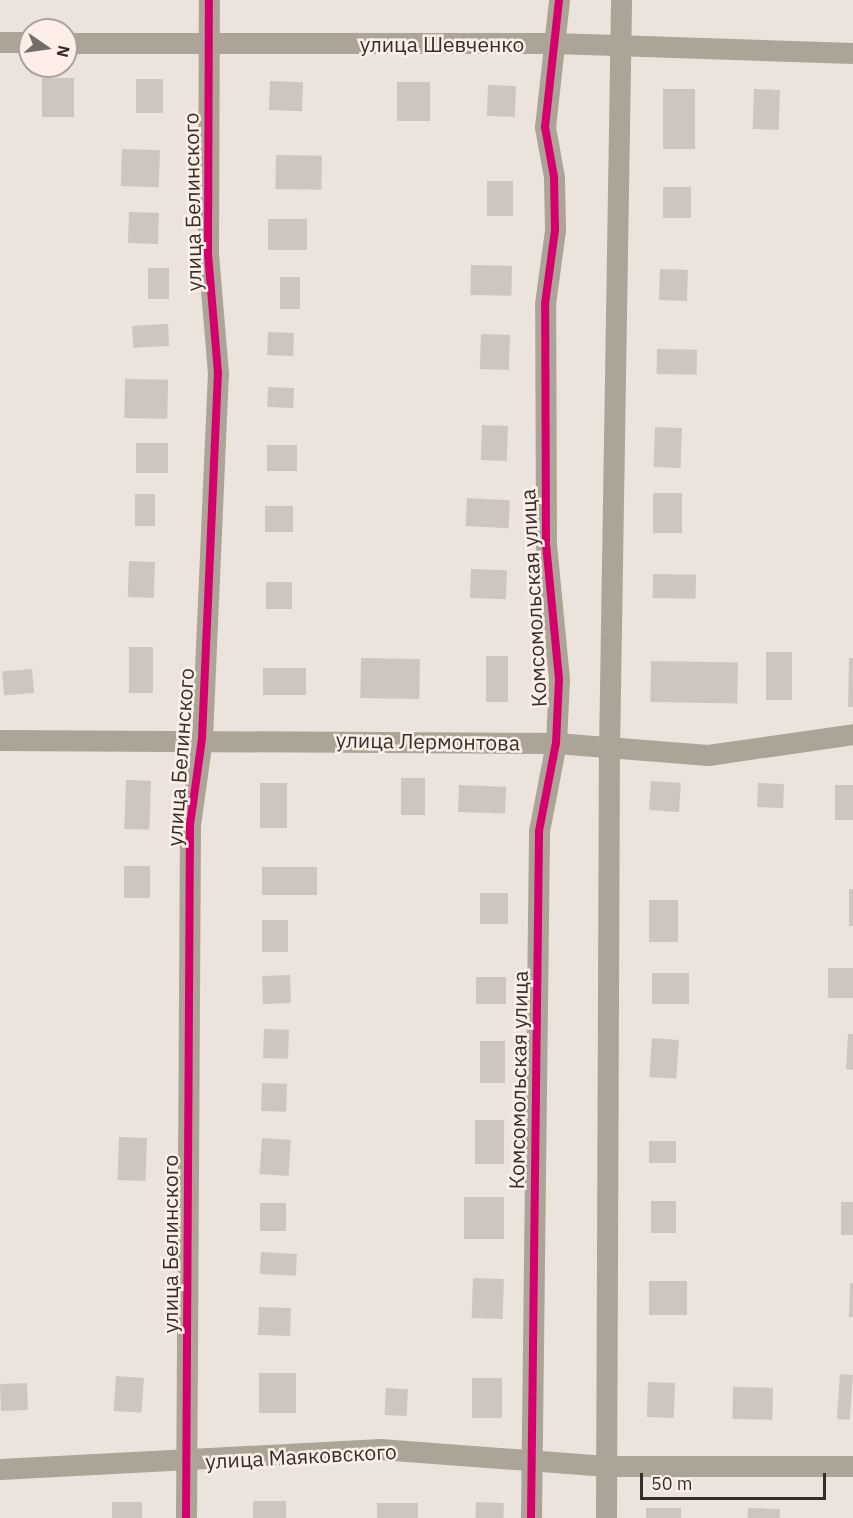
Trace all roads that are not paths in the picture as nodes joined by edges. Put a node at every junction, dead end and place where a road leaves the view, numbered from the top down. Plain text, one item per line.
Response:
1 (209, 0) edge
2 (559, 0) edge
3 (621, 0) edge
4 (0, 42) edge
5 (18, 42) edge
6 (78, 43) edge
7 (554, 44) junction
8 (208, 45) junction
9 (620, 47) junction
10 (853, 53) edge
11 (853, 734) edge
12 (202, 738) junction
13 (0, 740) edge
14 (556, 743) junction
15 (609, 751) junction
16 (186, 1462) junction
17 (531, 1462) junction
18 (606, 1466) junction
19 (853, 1466) edge
20 (0, 1469) edge
21 (186, 1518) edge
22 (531, 1518) edge
23 (606, 1518) edge

1 - 8 street, улица Белинского
2 - 7 street, Комсомольская улица
3 - 9 street
4 - 5 street
6 - 8 street, улица Шевченко
7 - 8 street, улица Шевченко
7 - 9 street, улица Шевченко
7 - 14 street, Комсомольская улица
8 - 12 street, улица Белинского
9 - 10 street, улица Шевченко
9 - 15 street
11 - 15 street, улица Лермонтова
12 - 13 street, улица Лермонтова
12 - 14 street, улица Лермонтова
12 - 16 street, улица Белинского
14 - 15 street, улица Лермонтова
14 - 17 street, Комсомольская улица
15 - 18 street
16 - 17 street, улица Маяковского
16 - 20 street, улица Маяковского
16 - 21 street, улица Белинского
17 - 18 street, улица Маяковского
17 - 22 street, Комсомольская улица
18 - 19 street, улица Маяковского
18 - 23 street

